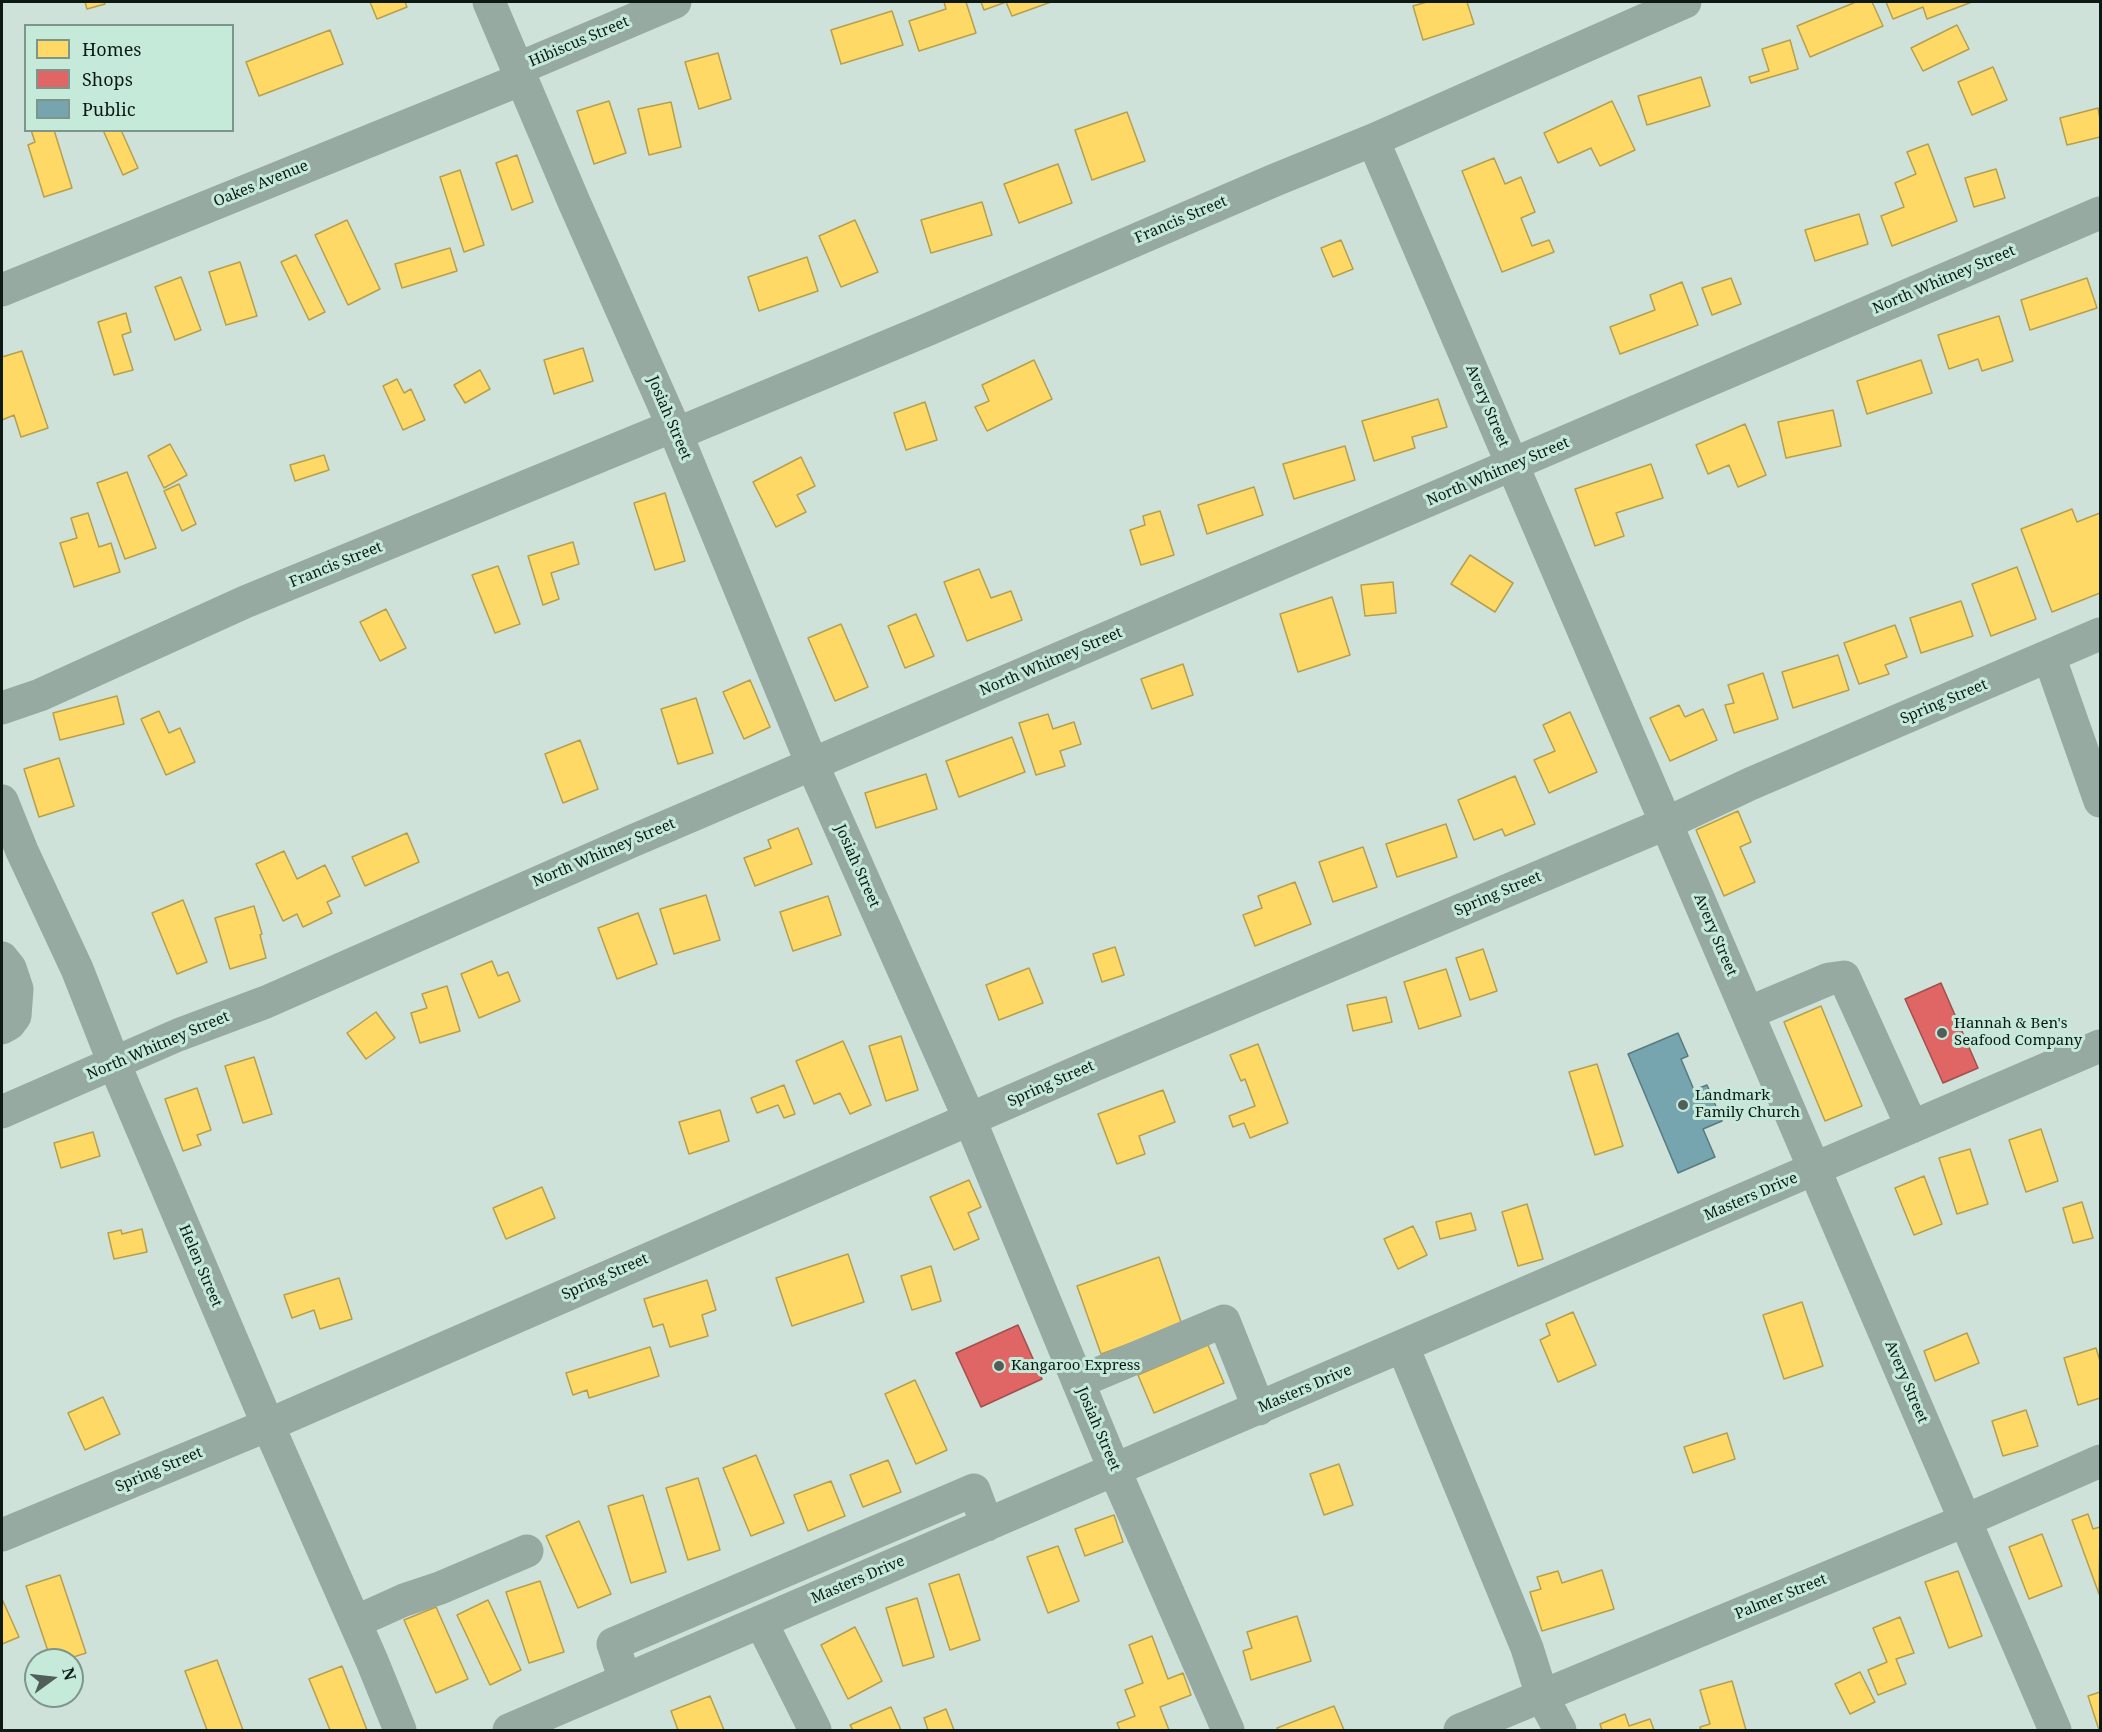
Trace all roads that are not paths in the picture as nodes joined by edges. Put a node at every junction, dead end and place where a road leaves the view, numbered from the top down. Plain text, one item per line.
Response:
1 (489, 2) edge
2 (675, 2) edge
3 (1685, 2) edge
4 (519, 74) junction
5 (1373, 140) junction
6 (2100, 213) edge
7 (2, 290) edge
8 (674, 430) junction
9 (1513, 466) junction
10 (2100, 634) edge
11 (2049, 656) junction
12 (2, 708) edge
13 (812, 764) junction
14 (2, 801) edge
15 (2100, 801) edge
16 (1666, 823) junction
17 (12, 851) edge
18 (2, 958) edge
19 (1748, 1013) junction
20 (2, 1028) edge
21 (2100, 1046) edge
22 (114, 1063) junction
23 (2, 1112) edge
24 (970, 1120) junction
25 (1912, 1127) junction
26 (1815, 1170) junction
27 (1403, 1347) junction
28 (1078, 1382) junction
29 (1259, 1409) junction
30 (268, 1425) junction
31 (2100, 1461) edge
32 (1115, 1471) junction
33 (1964, 1521) junction
34 (987, 1525) junction
35 (2, 1535) edge
36 (527, 1551) dead end
37 (355, 1622) junction
38 (761, 1622) junction
39 (625, 1680) junction
40 (1542, 1696) junction
41 (400, 1731) edge
42 (509, 1731) edge
43 (814, 1731) edge
44 (1228, 1731) edge
45 (1460, 1731) edge
46 (1560, 1731) edge
47 (2055, 1731) edge

1 - 4 street, Josiah Street
2 - 4 street, Hibiscus Street
3 - 5 street, Francis Street
4 - 7 street, Oakes Avenue
4 - 8 street, Josiah Street
5 - 8 street, Francis Street
5 - 9 street, Avery Street
6 - 9 street, North Whitney Street
8 - 12 street, Francis Street
8 - 13 street, Josiah Street
9 - 13 street, North Whitney Street
9 - 16 street, Avery Street
10 - 11 street, Spring Street
11 - 15 street
11 - 16 street, Spring Street
13 - 22 street, North Whitney Street
13 - 24 street, Josiah Street
14 - 17 street, Helen Street
16 - 19 street, Avery Street
16 - 24 street, Spring Street
17 - 22 street, Helen Street
18 - 20 street
19 - 25 street
19 - 26 street, Avery Street
21 - 25 street, Masters Drive
22 - 23 street, North Whitney Street
22 - 30 street, Helen Street
24 - 28 street, Josiah Street
24 - 30 street, Spring Street
25 - 26 street, Masters Drive
26 - 27 street, Masters Drive
26 - 33 street, Avery Street
27 - 29 street, Masters Drive
27 - 40 street
28 - 29 street
28 - 32 street, Josiah Street
29 - 32 street, Masters Drive
30 - 35 street, Spring Street
30 - 37 street, Helen Street
31 - 33 street, Palmer Street
32 - 34 street, Masters Drive
32 - 44 street, Josiah Street
33 - 40 street, Palmer Street
33 - 47 street, Avery Street
34 - 38 street, Masters Drive
34 - 39 street
36 - 37 street
37 - 41 street, Helen Street
38 - 39 street, Masters Drive
38 - 43 street
39 - 42 street, Masters Drive
40 - 45 street, Palmer Street
40 - 46 street

